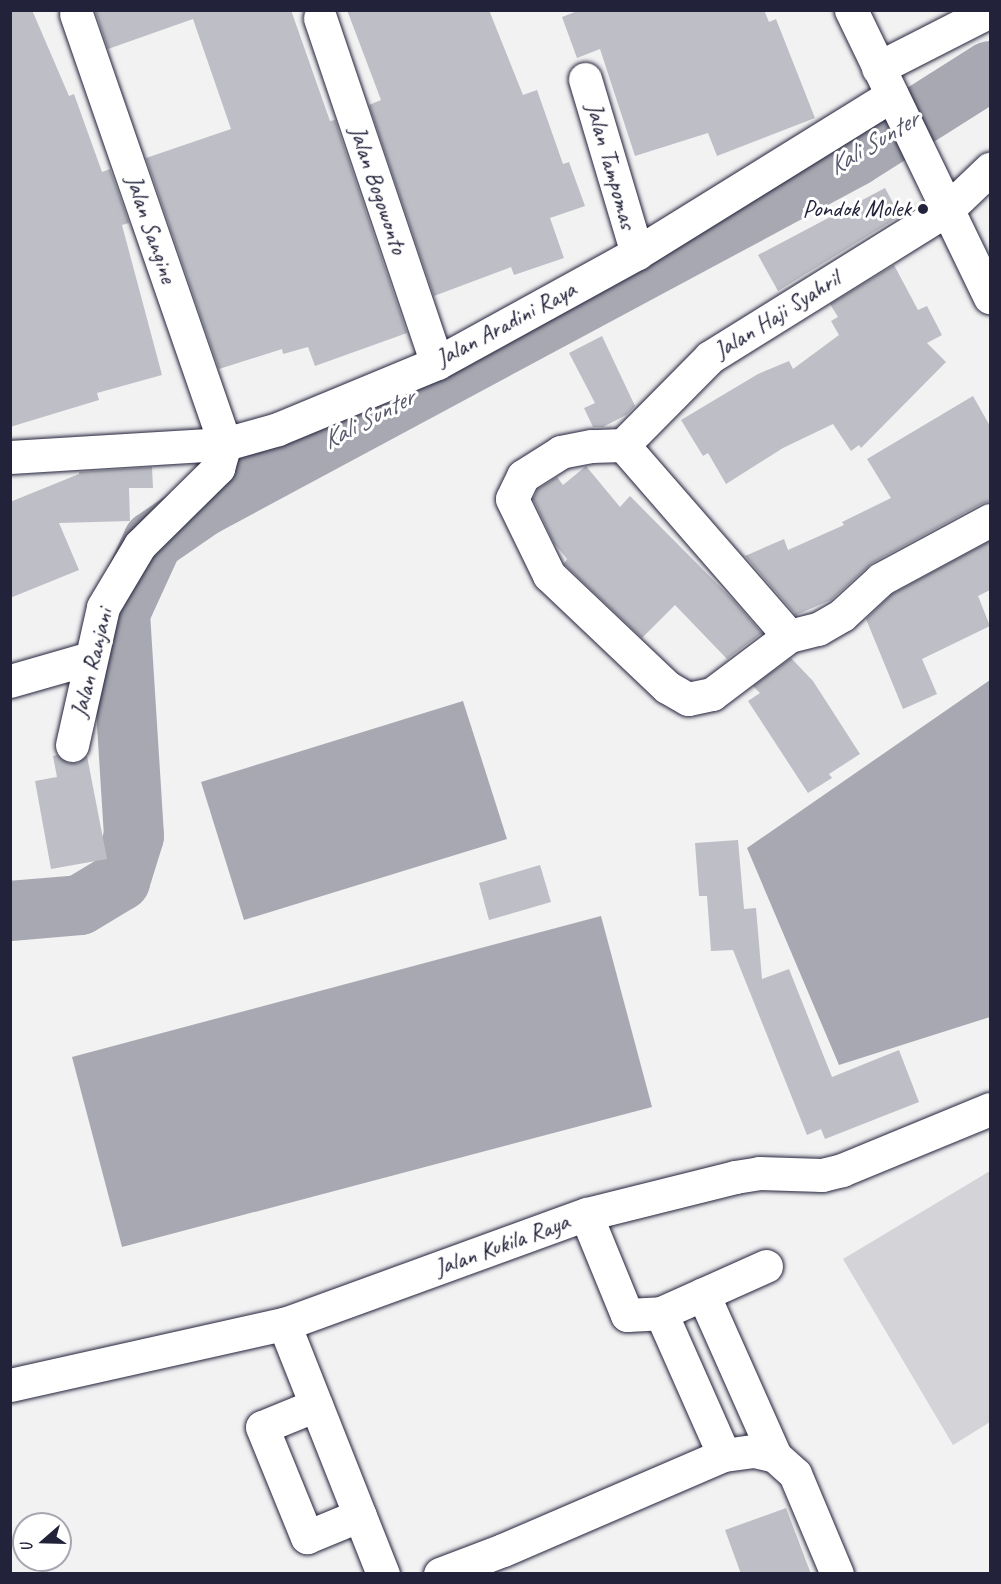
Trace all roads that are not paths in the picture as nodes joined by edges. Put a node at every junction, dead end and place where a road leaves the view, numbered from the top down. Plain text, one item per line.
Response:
1 (851, 10) edge
2 (990, 11) edge
3 (76, 14) dead end
4 (320, 18) dead end
5 (585, 78) dead end
6 (891, 92) junction
7 (990, 169) edge
8 (949, 208) junction
9 (637, 253) junction
10 (990, 297) edge
11 (437, 363) junction
12 (225, 444) junction
13 (623, 445) junction
14 (10, 457) edge
15 (990, 520) edge
16 (789, 636) junction
17 (90, 658) junction
18 (10, 681) edge
19 (72, 744) dead end
20 (990, 1109) edge
21 (586, 1215) junction
22 (766, 1266) dead end
23 (703, 1294) junction
24 (661, 1313) junction
25 (284, 1324) junction
26 (10, 1385) edge
27 (316, 1405) junction
28 (724, 1455) junction
29 (775, 1456) junction
30 (360, 1515) junction
31 (383, 1574) edge
32 (440, 1574) edge
33 (837, 1574) edge

1 - 6 street
2 - 6 street, Jalan Aradini Raya
3 - 12 street, Jalan Sangine
4 - 11 street, Jalan Bogowonto
5 - 9 street, Jalan Tampomas
6 - 8 street
6 - 9 street, Jalan Aradini Raya
7 - 8 street, Jalan Haji Syahril
8 - 10 street
8 - 13 street, Jalan Haji Syahril
9 - 11 street, Jalan Aradini Raya
11 - 12 street, Jalan Aradini Raya
12 - 14 street, Jalan Aradini Raya
12 - 17 street, Jalan Ranjani
13 - 16 street
13 - 16 street
15 - 16 street
17 - 18 street
17 - 19 street, Jalan Ranjani
20 - 21 street, Jalan Kukila Raya
21 - 24 street
21 - 25 street, Jalan Kukila Raya
22 - 23 street
23 - 24 street
23 - 29 street
24 - 28 street
25 - 26 street, Jalan Kukila Raya
25 - 27 street
27 - 30 street
27 - 30 street
28 - 29 street
28 - 32 street
29 - 33 street
30 - 31 street

